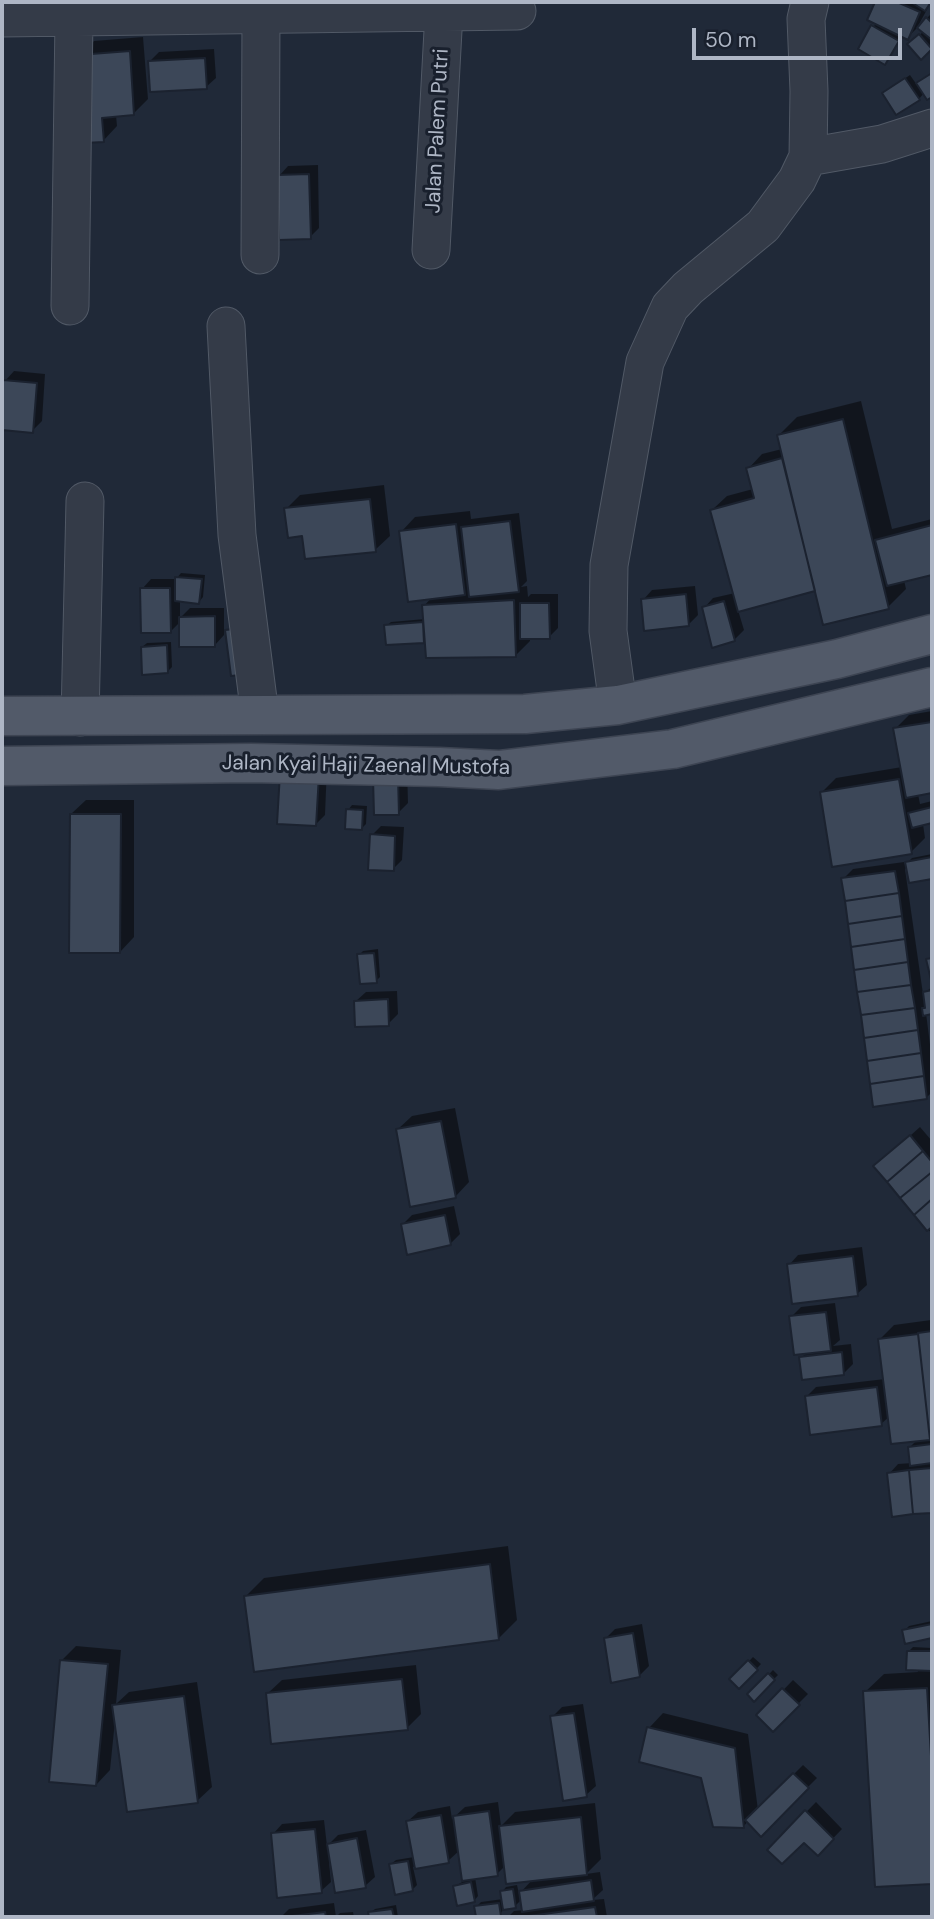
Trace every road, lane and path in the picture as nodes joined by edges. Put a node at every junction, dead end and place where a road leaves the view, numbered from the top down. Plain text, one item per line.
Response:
1 (810, 2) edge
2 (501, 8) edge
3 (279, 10) edge
4 (444, 12) junction
5 (8, 13) edge
6 (74, 18) junction
7 (932, 128) edge
8 (808, 157) junction
9 (431, 250) dead end
10 (260, 255) dead end
11 (70, 306) dead end
12 (226, 326) dead end
13 (85, 501) dead end
14 (918, 638) edge
15 (919, 691) edge
16 (618, 705) junction
17 (260, 715) junction
18 (449, 715) junction
19 (2, 716) edge
20 (80, 717) junction
21 (2, 766) edge
22 (439, 767) junction

1 - 8 street
2 - 4 street
3 - 4 street
3 - 6 street
3 - 10 street
4 - 9 street, Jalan Palem Putri
5 - 6 street
6 - 11 street
7 - 8 street
8 - 16 street
12 - 17 street
13 - 20 street
14 - 15 main road
14 - 16 main road
15 - 22 main road, Jalan Kyai Haji Zaenal Mustofa
16 - 18 main road
17 - 18 main road
17 - 20 main road
18 - 22 main road
19 - 20 main road
21 - 22 main road, Jalan Kyai Haji Zaenal Mustofa

